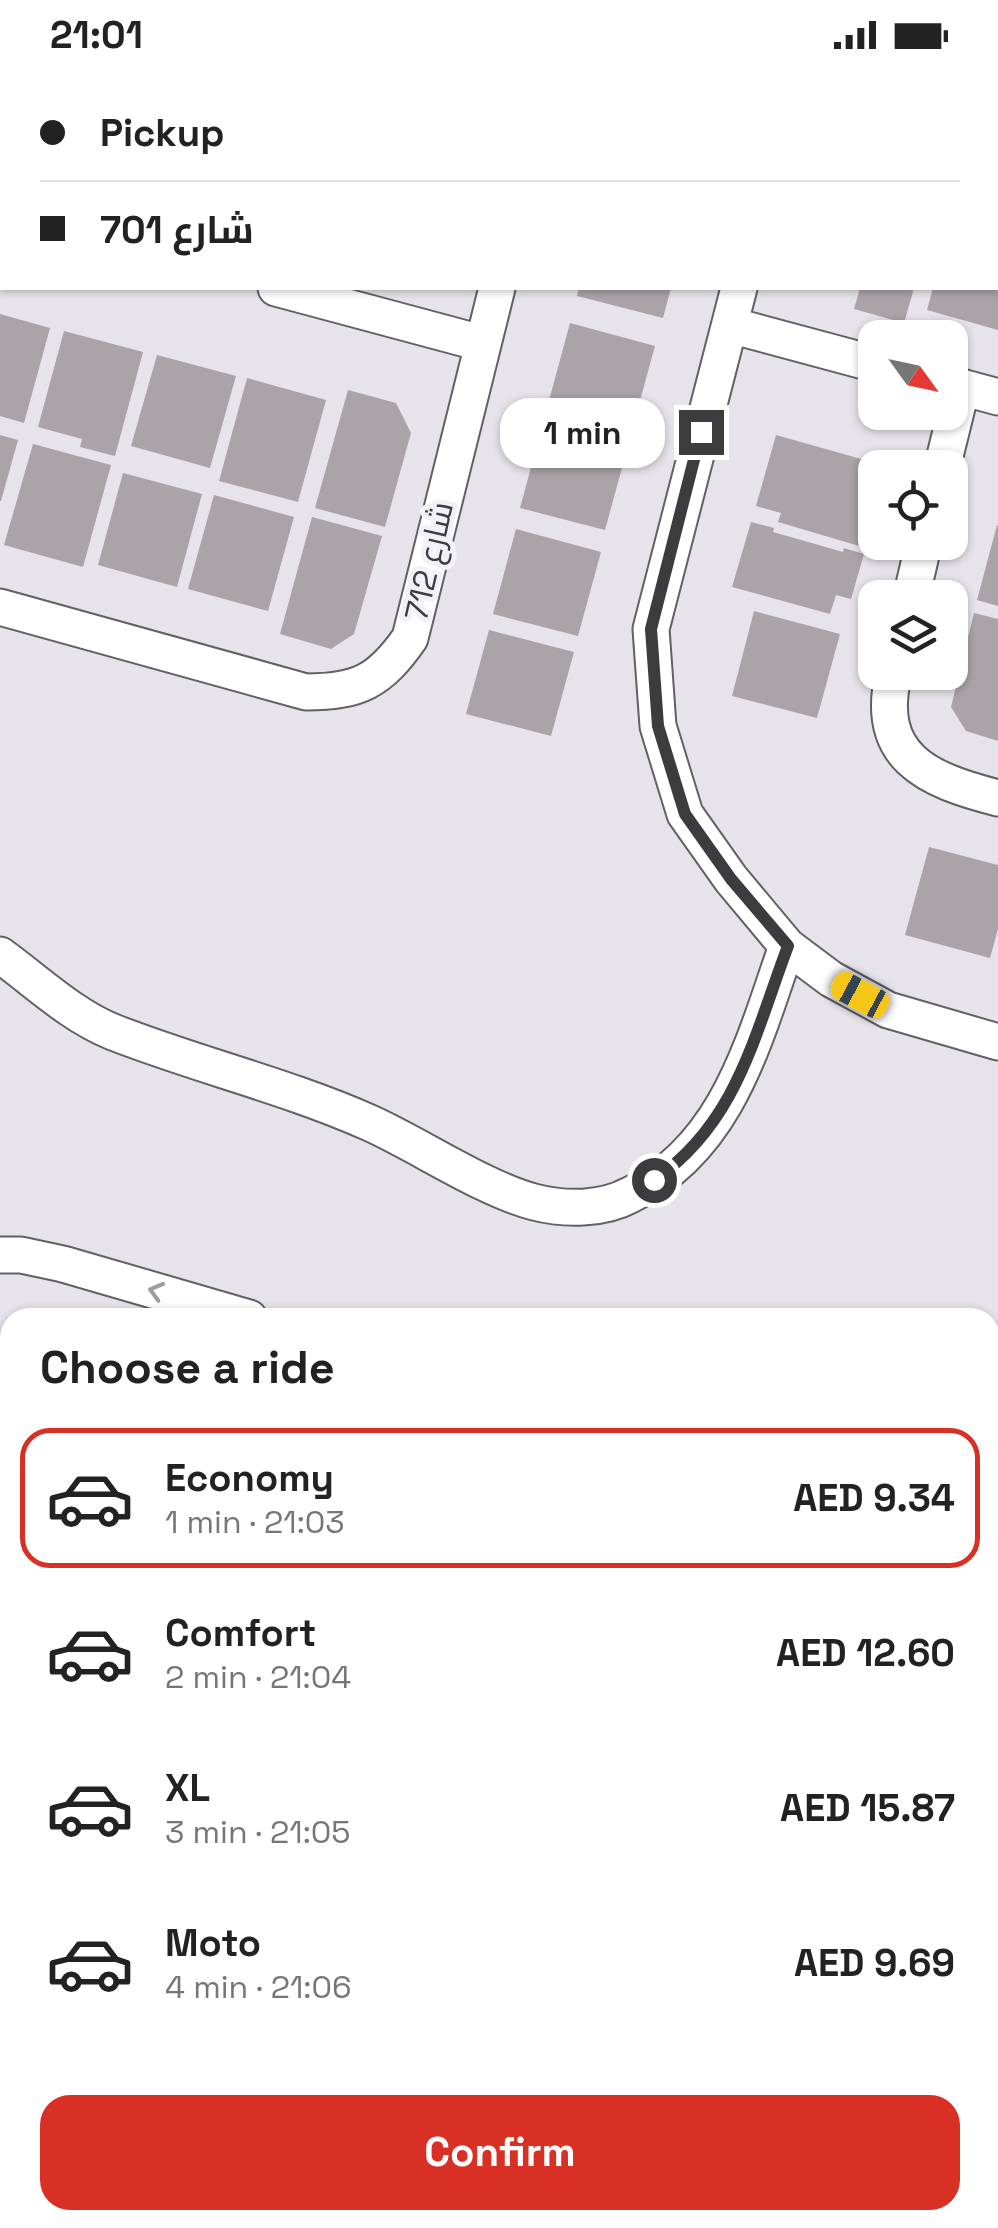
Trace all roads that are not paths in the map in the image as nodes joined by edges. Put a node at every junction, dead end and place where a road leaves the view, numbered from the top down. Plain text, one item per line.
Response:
1 (283, 290) edge
2 (496, 290) edge
3 (738, 290) edge
4 (730, 324) junction
5 (480, 343) junction
6 (858, 359) edge
7 (968, 388) edge
8 (998, 396) edge
9 (0, 607) edge
10 (891, 690) edge
11 (998, 798) edge
12 (788, 946) junction
13 (0, 955) edge
14 (998, 1042) edge
15 (0, 1255) edge
16 (214, 1308) edge

1 - 5 street
2 - 5 street, شارع 712
3 - 4 street
4 - 6 street
4 - 12 street
5 - 9 street, شارع 712
7 - 8 street
10 - 11 street
12 - 13 street
12 - 14 street
16 -> 15 street

